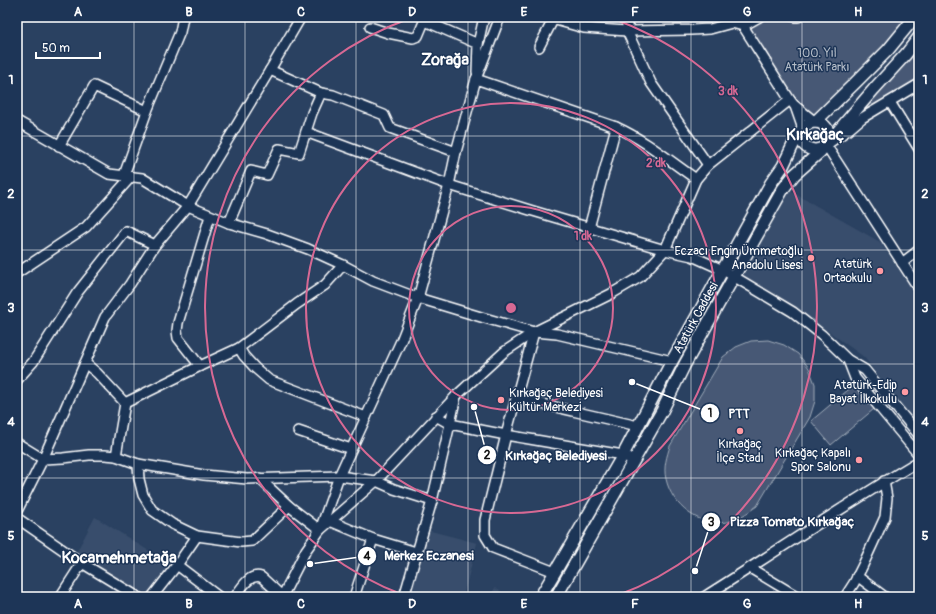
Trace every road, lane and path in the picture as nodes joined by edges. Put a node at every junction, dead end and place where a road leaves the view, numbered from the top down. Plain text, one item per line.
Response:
1 (183, 17) edge
2 (301, 17) edge
3 (484, 17) edge
4 (500, 17) edge
5 (627, 17) edge
6 (759, 17) edge
7 (915, 17) edge
8 (549, 18) edge
9 (425, 19) edge
10 (743, 26) junction
11 (370, 27) dead end
12 (627, 31) junction
13 (919, 37) edge
14 (478, 44) junction
15 (540, 47) dead end
16 (270, 70) junction
17 (476, 79) junction
18 (919, 84) edge
19 (321, 93) junction
20 (792, 102) junction
21 (890, 102) junction
22 (147, 111) junction
23 (17, 121) edge
24 (815, 122) junction
25 (616, 127) junction
26 (803, 129) junction
27 (306, 132) junction
28 (59, 146) junction
29 (826, 146) junction
30 (919, 149) edge
31 (456, 152) junction
32 (708, 165) junction
33 (128, 176) junction
34 (696, 179) junction
35 (449, 186) junction
36 (188, 206) junction
37 (210, 216) junction
38 (229, 223) junction
39 (589, 228) junction
40 (155, 245) junction
41 (665, 250) junction
42 (919, 250) edge
43 (902, 263) junction
44 (342, 265) junction
45 (723, 270) junction
46 (17, 273) edge
47 (734, 276) junction
48 (919, 289) edge
49 (418, 298) junction
50 (534, 332) junction
51 (239, 348) junction
52 (848, 360) junction
53 (672, 361) junction
54 (85, 363) junction
55 (200, 366) junction
56 (17, 380) edge
57 (456, 396) junction
58 (516, 398) junction
59 (125, 403) junction
60 (436, 416) junction
61 (366, 417) junction
62 (450, 424) junction
63 (638, 426) junction
64 (298, 432) dead end
65 (506, 435) junction
66 (919, 435) edge
67 (17, 444) edge
68 (351, 449) junction
69 (623, 455) junction
70 (919, 455) edge
71 (116, 456) junction
72 (43, 459) junction
73 (634, 461) junction
74 (919, 461) edge
75 (138, 464) junction
76 (339, 476) junction
77 (259, 478) junction
78 (376, 481) junction
79 (884, 481) junction
80 (432, 501) junction
81 (288, 506) junction
82 (17, 511) edge
83 (17, 518) edge
84 (330, 521) junction
85 (320, 530) junction
86 (197, 536) junction
87 (373, 539) junction
88 (416, 552) junction
89 (82, 563) junction
90 (177, 565) junction
91 (750, 568) junction
92 (555, 572) junction
93 (857, 576) junction
94 (60, 597) edge
95 (138, 597) edge
96 (152, 597) edge
97 (219, 597) edge
98 (235, 597) edge
99 (283, 597) edge
100 (354, 597) edge
101 (404, 597) edge
102 (540, 597) edge
103 (556, 597) edge
104 (704, 597) edge
105 (798, 597) edge
106 (845, 597) edge
107 (885, 597) edge

1 - 22 street
2 - 16 street
3 - 14 street
4 - 17 street
5 - 12 street
6 - 10 street
7 - 24 main road
8 - 12 street
8 - 15 street
9 - 11 street
9 - 14 street
10 - 12 street
10 - 20 street
12 - 32 street
13 - 29 main road, Atatürk Caddesi
14 - 17 street
16 - 19 street
16 - 36 street
17 - 25 street
17 - 31 street
18 - 21 street
19 - 27 street
19 - 31 street
20 - 24 street
20 - 26 street
20 - 32 street
21 - 29 street
21 - 30 street
22 - 28 street
22 - 33 street
23 - 28 street
24 - 26 main road
24 - 29 main road
25 - 34 street
25 - 39 street
26 - 29 main road
26 - 45 main road, Atatürk Caddesi
27 - 35 street
27 - 38 street
28 - 33 street
29 - 43 street
29 - 47 main road, Atatürk Caddesi
31 - 35 street
32 - 34 street
33 - 36 street
33 - 46 street
34 - 41 street
35 - 39 street
35 - 49 street
36 - 37 street
36 - 40 street
37 - 38 street
37 - 55 street
38 - 44 street
39 - 41 street
40 - 54 street
40 - 56 street
41 - 45 street
41 - 50 street
42 - 43 street
43 - 48 street
44 - 49 street
44 - 51 street
45 - 47 street
45 - 53 main road, Atatürk Caddesi
47 - 52 street
47 - 73 main road, Atatürk Caddesi
49 - 50 street
49 - 61 street
50 - 53 street
50 - 57 street
50 - 58 street
51 - 55 street
51 - 61 street
52 - 66 street
52 - 70 street
53 - 63 main road, Atatürk Caddesi
54 - 59 street
54 - 72 street
55 - 59 street
57 - 60 street
57 - 62 street
58 - 63 street
58 - 65 street
59 - 71 street
60 - 62 street
60 - 78 street
61 - 68 street
62 - 65 street
62 - 80 street
63 - 69 main road, Atatürk Caddesi
64 - 68 street
65 - 69 street
65 - 92 street
67 - 72 street
68 - 76 street
69 - 73 street
69 - 92 main road, Atatürk Caddesi
71 - 72 street
71 - 75 street
72 - 82 street
73 - 103 main road, Atatürk Caddesi
74 - 79 street
75 - 77 street
75 - 86 street
76 - 77 street
76 - 78 street
76 - 85 street
77 - 81 street
78 - 80 street
78 - 84 street
79 - 91 street
79 - 93 street
80 - 88 street
81 - 85 street
81 - 86 street
83 - 89 street
84 - 85 street
84 - 87 street
85 - 99 street
86 - 90 street
87 - 88 street
87 - 100 street
88 - 101 street
89 - 94 street
89 - 95 street
90 - 96 street
90 - 97 street
91 - 104 street
91 - 105 street
92 - 102 main road, Atatürk Caddesi
93 - 106 street
93 - 107 street
98 - 99 street

